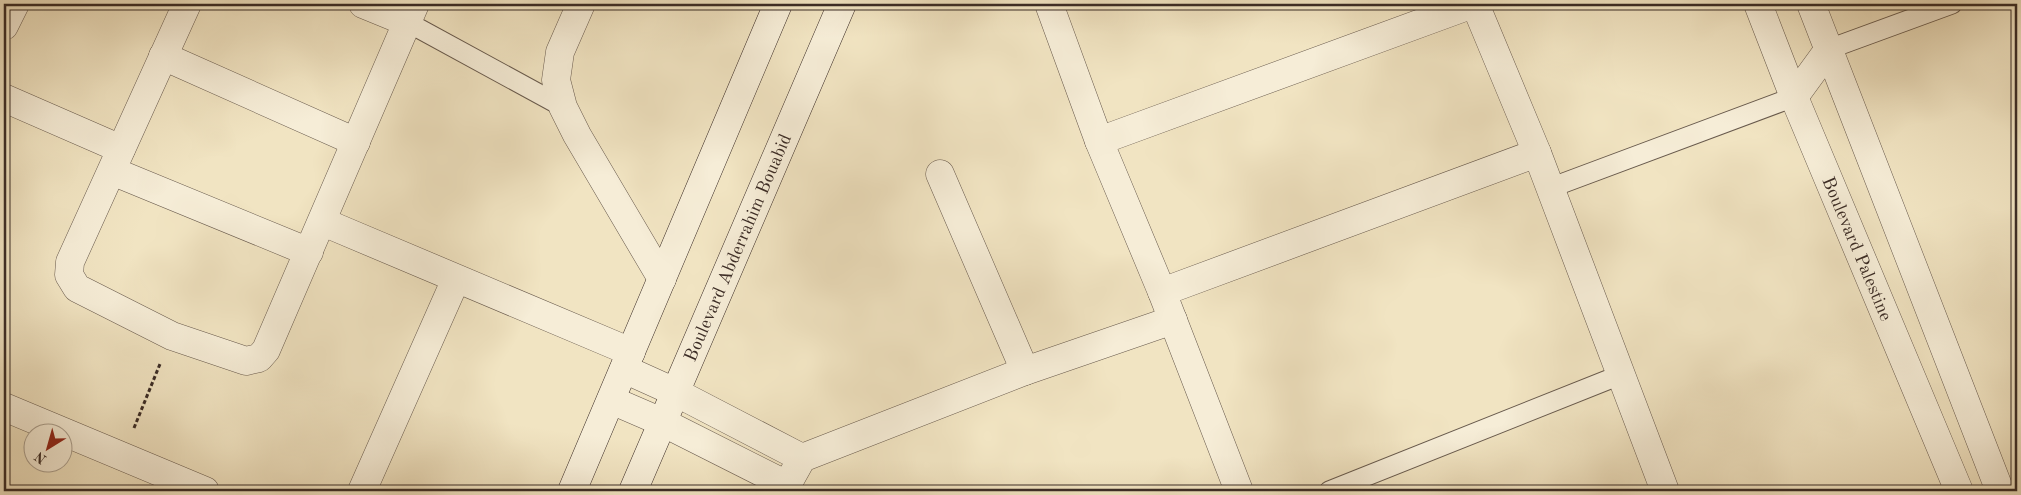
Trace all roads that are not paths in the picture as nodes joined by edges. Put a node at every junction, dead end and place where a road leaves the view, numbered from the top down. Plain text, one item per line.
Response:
1 (15, 4) edge
2 (187, 4) edge
3 (363, 4) edge
4 (581, 4) edge
5 (778, 4) edge
6 (842, 4) edge
7 (1474, 4) edge
8 (1758, 4) edge
9 (1812, 4) edge
10 (1952, 4) edge
11 (1052, 5) edge
12 (411, 13) edge
13 (4, 26) edge
14 (1829, 48) junction
15 (163, 56) junction
16 (1794, 97) junction
17 (4, 98) edge
18 (563, 108) junction
19 (1099, 141) junction
20 (356, 142) junction
21 (1537, 153) junction
22 (116, 160) junction
23 (940, 174) dead end
24 (1550, 188) junction
25 (323, 222) junction
26 (309, 252) junction
27 (456, 279) junction
28 (662, 279) junction
29 (1162, 292) junction
30 (1173, 320) junction
31 (628, 361) junction
32 (1025, 371) junction
33 (1620, 375) junction
34 (675, 392) junction
35 (611, 400) junction
36 (4, 407) edge
37 (662, 422) junction
38 (802, 458) junction
39 (788, 488) edge
40 (205, 491) edge
41 (362, 491) edge
42 (572, 491) edge
43 (633, 491) edge
44 (1239, 491) edge
45 (1329, 491) edge
46 (1664, 491) edge
47 (1959, 491) edge
48 (2000, 491) edge

1 - 13 street
2 - 15 street
3 - 12 street
4 - 18 street
5 - 28 street
6 - 34 street, Boulevard Abderrahim Bouabid
7 - 19 street
7 - 21 street
8 - 16 street, Boulevard Palestine
9 - 14 street
10 - 14 lane
11 - 19 street
12 - 18 lane
12 - 20 street
14 - 16 street
14 - 48 street
15 - 20 street
15 - 22 street
16 - 24 lane
16 - 47 street, Boulevard Palestine
17 - 22 street
18 - 28 street
19 - 29 street
20 - 25 street
21 - 24 street
21 - 29 street
22 - 26 street
22 - 26 street
23 - 32 street
24 - 33 street
25 - 26 street
25 - 27 street
27 - 31 street
27 - 41 street
28 - 31 street
29 - 30 street
30 - 32 street
30 - 44 street
31 - 34 street
31 - 35 street
32 - 38 street
33 - 45 lane
33 - 46 street
34 - 37 street, Boulevard Abderrahim Bouabid
34 - 38 street
35 - 37 street
35 - 42 street
36 - 40 street
37 - 39 street
37 - 43 street, Boulevard Abderrahim Bouabid
38 - 39 street

